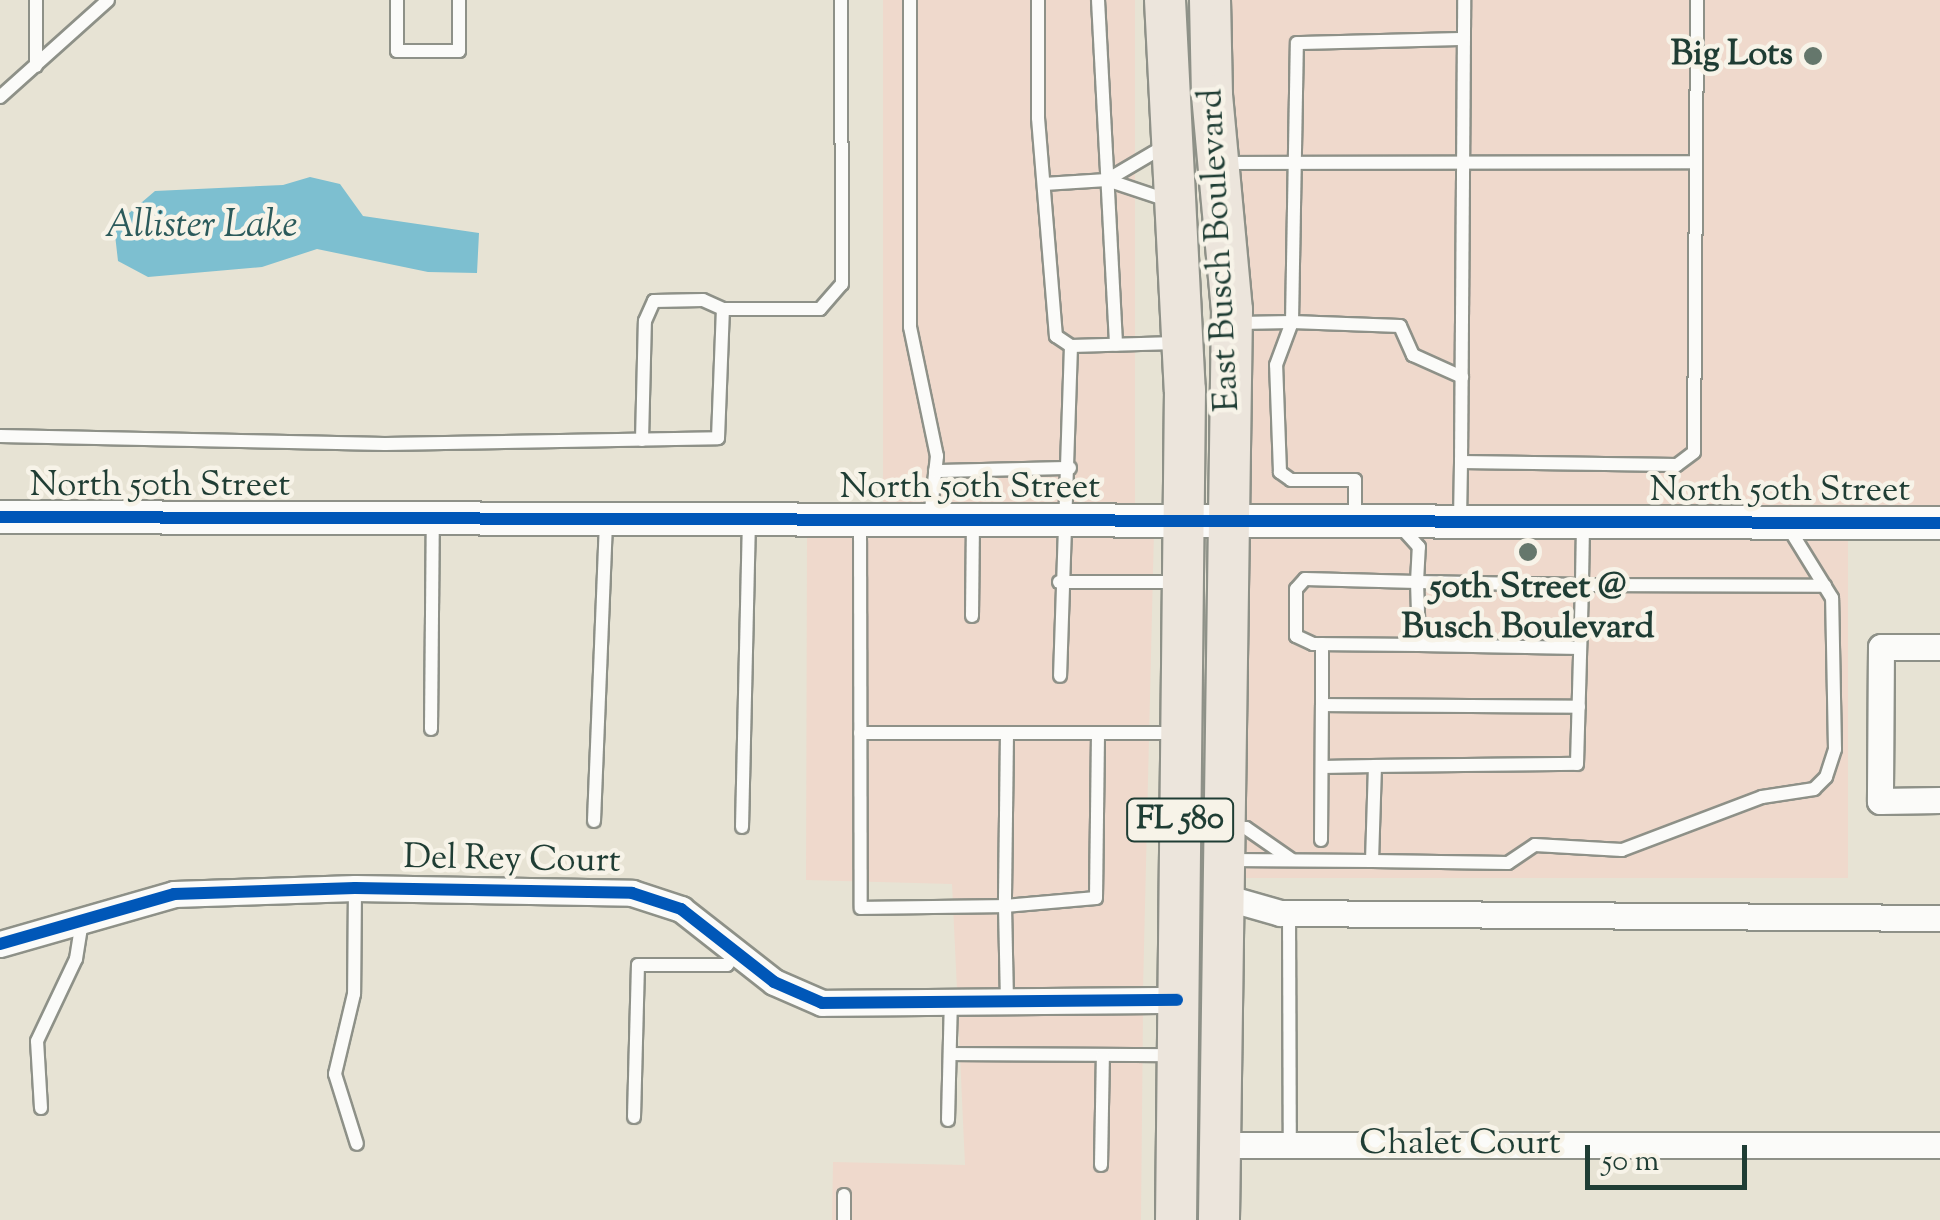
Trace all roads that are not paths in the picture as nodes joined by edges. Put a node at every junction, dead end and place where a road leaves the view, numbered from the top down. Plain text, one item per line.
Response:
1 (36, 0) edge
2 (108, 0) edge
3 (398, 0) edge
4 (459, 0) edge
5 (841, 0) edge
6 (910, 0) edge
7 (1038, 0) edge
8 (1098, 0) edge
9 (1166, 0) edge
10 (1188, 0) edge
11 (1210, 0) edge
12 (1464, 0) edge
13 (1697, 0) edge
14 (1464, 39) junction
15 (36, 66) junction
16 (1212, 95) junction
17 (0, 97) edge
18 (1172, 138) junction
19 (1694, 162) junction
20 (1218, 163) junction
21 (1291, 163) junction
22 (1463, 163) junction
23 (1106, 180) junction
24 (1044, 184) junction
25 (1174, 202) junction
26 (723, 309) junction
27 (1292, 322) junction
28 (1231, 323) junction
29 (1183, 343) junction
30 (1116, 345) junction
31 (1071, 346) junction
32 (1462, 376) junction
33 (0, 436) edge
34 (642, 440) junction
35 (1461, 462) junction
36 (1070, 468) junction
37 (935, 472) junction
38 (0, 517) edge
39 (434, 518) junction
40 (606, 518) junction
41 (749, 518) junction
42 (860, 518) junction
43 (930, 518) junction
44 (974, 519) junction
45 (1063, 519) junction
46 (1184, 519) junction
47 (1230, 519) junction
48 (1355, 520) junction
49 (1394, 520) junction
50 (1460, 520) junction
51 (1583, 521) junction
52 (1785, 522) junction
53 (1940, 524) edge
54 (1059, 582) junction
55 (1183, 582) junction
56 (1417, 582) junction
57 (1582, 585) junction
58 (1825, 586) junction
59 (972, 616) dead end
60 (1322, 644) junction
61 (1419, 645) junction
62 (1940, 647) edge
63 (1580, 648) junction
64 (1060, 676) dead end
65 (1322, 705) junction
66 (1579, 707) junction
67 (430, 729) dead end
68 (860, 734) junction
69 (1007, 734) junction
70 (1098, 734) junction
71 (1180, 734) junction
72 (1375, 766) junction
73 (1322, 767) junction
74 (1940, 800) edge
75 (594, 821) dead end
76 (742, 827) dead end
77 (1320, 840) dead end
78 (1224, 861) junction
79 (1294, 862) junction
80 (1372, 862) junction
81 (355, 888) junction
82 (1005, 906) junction
83 (1289, 912) junction
84 (1940, 918) edge
85 (82, 920) junction
86 (0, 944) edge
87 (739, 948) junction
88 (1177, 1000) junction
89 (951, 1001) junction
90 (1006, 1001) junction
91 (950, 1054) junction
92 (1102, 1055) junction
93 (1177, 1056) junction
94 (41, 1108) dead end
95 (634, 1118) dead end
96 (948, 1120) dead end
97 (357, 1144) dead end
98 (1220, 1145) junction
99 (1290, 1145) junction
100 (1940, 1145) edge
101 (1101, 1165) dead end
102 (844, 1195) dead end
103 (844, 1220) edge
104 (1176, 1220) edge
105 (1219, 1220) edge

1 - 15 lane
2 - 15 lane
3 - 4 lane
5 - 26 lane
6 - 37 lane
7 - 24 lane
8 - 23 lane
9 - 18 main road, East Busch Boulevard / FL 580
10 - 16 main road
11 - 16 main road, East Busch Boulevard / FL 580
12 - 14 lane
13 - 19 lane
14 - 21 lane
14 - 22 lane
15 - 17 lane
16 - 20 main road, East Busch Boulevard / FL 580
18 - 23 lane
18 - 25 main road, East Busch Boulevard / FL 580
19 - 22 lane
19 - 35 lane
20 - 21 lane
20 - 28 main road, East Busch Boulevard / FL 580
21 - 22 lane
21 - 27 lane
22 - 32 lane
23 - 24 lane
23 - 25 lane
23 - 30 lane
24 - 31 lane
25 - 29 main road, East Busch Boulevard / FL 580
26 - 34 lane
26 - 34 lane
27 - 28 lane
27 - 32 lane
27 - 48 lane
28 - 47 main road, East Busch Boulevard / FL 580
29 - 30 lane
29 - 46 main road, East Busch Boulevard / FL 580
30 - 31 lane
31 - 36 lane
32 - 35 lane
33 - 34 lane
35 - 50 lane
36 - 37 lane
36 - 45 lane
37 - 43 lane
38 - 39 street, North 50th Street
39 - 40 street, North 50th Street
39 - 67 lane
40 - 41 street, North 50th Street
40 - 75 lane
41 - 42 street, North 50th Street
41 - 76 lane
42 - 43 street, North 50th Street
42 - 68 lane
43 - 44 street, North 50th Street
44 - 45 street, North 50th Street
44 - 59 lane
45 - 46 street, North 50th Street
45 - 54 lane
46 - 47 street, North 50th Street
46 - 55 main road, East Busch Boulevard / FL 580
47 - 48 street, North 50th Street
47 - 78 main road, East Busch Boulevard / FL 580
48 - 49 street, North 50th Street
49 - 50 street, North 50th Street
49 - 56 lane
50 - 51 street, North 50th Street
51 - 52 street, North 50th Street
51 - 57 lane
52 - 53 street, North 50th Street
52 - 58 lane
54 - 55 lane
54 - 64 lane
55 - 71 main road, East Busch Boulevard / FL 580
56 - 57 lane
56 - 60 lane
56 - 61 lane
57 - 58 lane
57 - 63 lane
58 - 80 lane
60 - 61 lane
60 - 65 lane
61 - 63 lane
62 - 74 street
63 - 66 lane
65 - 66 lane
65 - 73 lane
66 - 72 lane
68 - 69 lane
68 - 82 lane
69 - 70 lane
69 - 82 lane
70 - 71 lane
70 - 82 lane
71 - 88 main road, East Busch Boulevard / FL 580
72 - 73 lane
72 - 80 lane
73 - 77 lane
78 - 79 lane
78 - 79 lane
78 - 83 street
78 - 98 main road, East Busch Boulevard / FL 580
79 - 80 lane
81 - 85 street, Del Rey Court
81 - 87 street, Del Rey Court
81 - 97 lane
82 - 90 lane
83 - 84 street
83 - 99 lane
85 - 86 street, Del Rey Court
85 - 94 lane
87 - 89 street, Del Rey Court
87 - 95 lane
88 - 90 street, Del Rey Court
88 - 93 main road, East Busch Boulevard / FL 580
89 - 90 street, Del Rey Court
89 - 91 lane
91 - 92 lane
91 - 96 lane
92 - 93 lane
92 - 101 lane
93 - 104 main road, East Busch Boulevard / FL 580
98 - 99 street, Chalet Court
98 - 105 main road, East Busch Boulevard / FL 580
99 - 100 street, Chalet Court
102 - 103 lane

